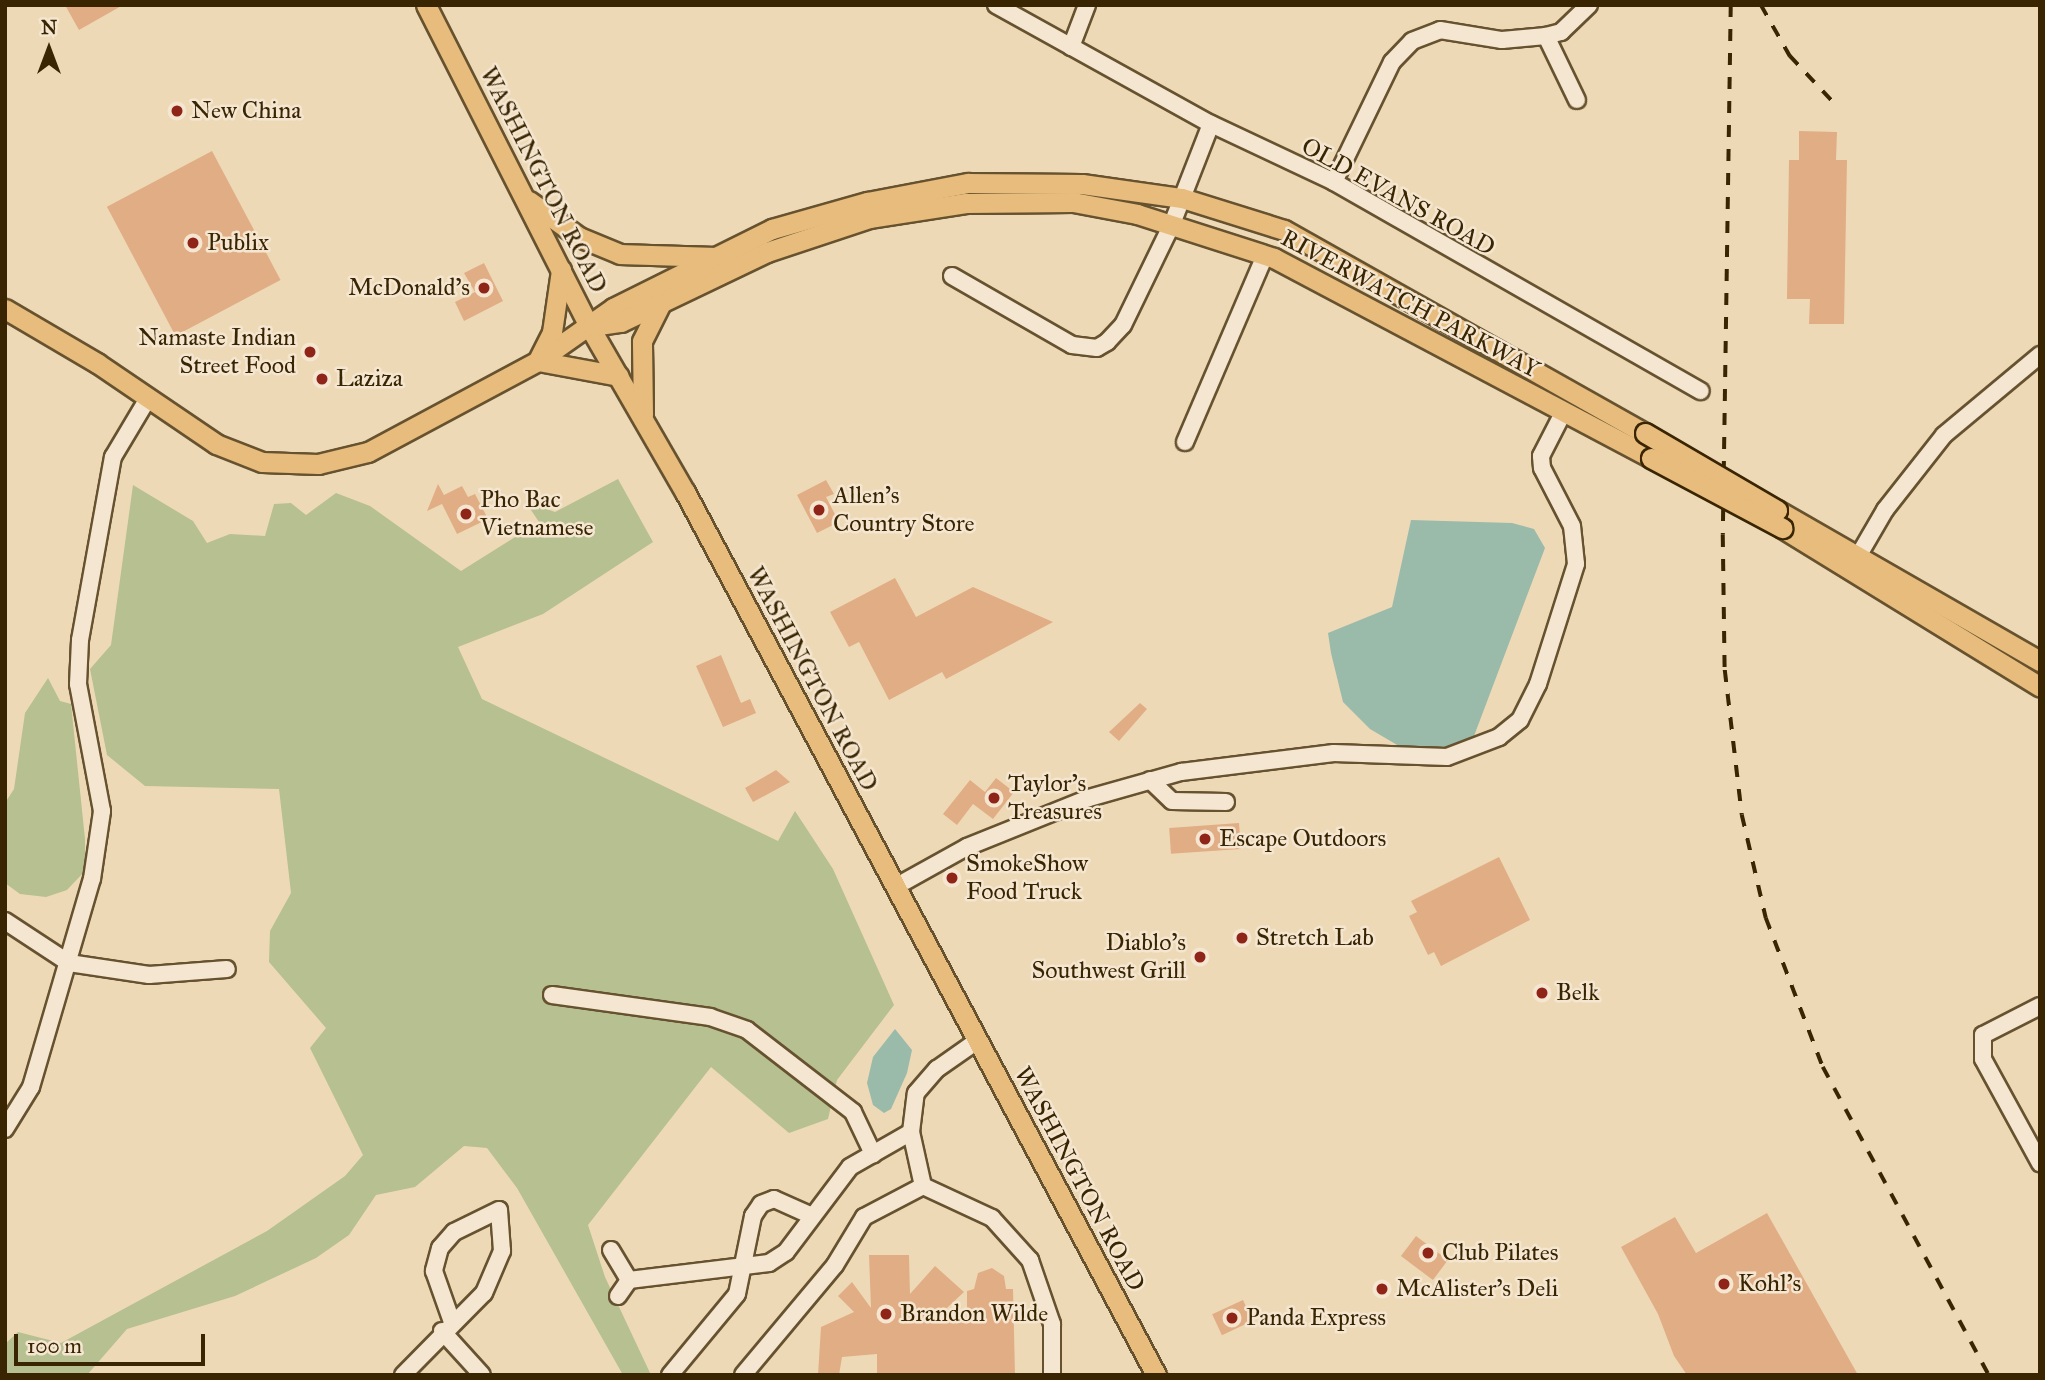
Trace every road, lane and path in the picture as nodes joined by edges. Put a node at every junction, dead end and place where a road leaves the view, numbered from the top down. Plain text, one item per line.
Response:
1 (426, 5) edge
2 (996, 5) edge
3 (1087, 5) edge
4 (1589, 5) edge
5 (1546, 36) junction
6 (1071, 47) junction
7 (1577, 100) dead end
8 (1211, 124) junction
9 (1334, 182) junction
10 (522, 194) junction
11 (1182, 198) junction
12 (1172, 224) junction
13 (1265, 255) junction
14 (716, 257) junction
15 (561, 270) junction
16 (952, 276) dead end
17 (662, 302) junction
18 (5, 309) edge
19 (589, 326) junction
20 (2040, 355) edge
21 (538, 361) junction
22 (619, 376) junction
23 (1701, 391) dead end
24 (146, 400) junction
25 (1563, 413) junction
26 (644, 419) junction
27 (1185, 442) dead end
28 (1779, 519) junction
29 (1854, 563) junction
30 (2040, 661) edge
31 (2040, 687) edge
32 (1150, 780) junction
33 (1226, 802) dead end
34 (895, 887) junction
35 (5, 921) edge
36 (69, 963) junction
37 (227, 969) dead end
38 (552, 995) dead end
39 (2040, 1006) edge
40 (977, 1041) junction
41 (5, 1129) edge
42 (911, 1132) junction
43 (873, 1154) junction
44 (2040, 1163) edge
45 (923, 1186) junction
46 (812, 1216) junction
47 (611, 1250) dead end
48 (744, 1266) junction
49 (629, 1280) junction
50 (618, 1296) dead end
51 (447, 1326) junction
52 (403, 1375) edge
53 (481, 1375) edge
54 (670, 1375) edge
55 (743, 1375) edge
56 (1052, 1375) edge
57 (1156, 1375) edge

1 - 10 main road, WASHINGTON ROAD
2 - 6 street, OLD EVANS ROAD
3 - 6 street
4 - 5 street
5 - 7 street
5 - 9 street
6 - 8 street, OLD EVANS ROAD
8 - 9 street, OLD EVANS ROAD
8 - 11 street
9 - 23 street, OLD EVANS ROAD
10 - 14 main road
10 - 15 main road, WASHINGTON ROAD
11 - 12 street
11 - 14 main road, RIVERWATCH PARKWAY
11 - 28 main road, RIVERWATCH PARKWAY, bridge
12 - 13 main road, RIVERWATCH PARKWAY
12 - 16 street
12 - 17 main road, RIVERWATCH PARKWAY
13 - 25 main road, RIVERWATCH PARKWAY
13 - 27 street
14 - 19 main road, RIVERWATCH PARKWAY
15 - 19 main road, WASHINGTON ROAD
15 - 21 main road
17 - 19 main road, RIVERWATCH PARKWAY
17 - 26 main road
18 - 24 main road
19 - 21 main road
19 - 22 main road, WASHINGTON ROAD
20 - 29 street
21 - 22 main road
21 - 24 main road
22 - 26 main road, WASHINGTON ROAD
24 - 36 street
25 - 28 main road, RIVERWATCH PARKWAY, bridge
25 - 32 street
26 - 34 main road, WASHINGTON ROAD
28 - 29 main road, RIVERWATCH PARKWAY
29 - 30 main road, RIVERWATCH PARKWAY
29 - 31 main road, RIVERWATCH PARKWAY
32 - 33 street
32 - 34 street
34 - 40 main road, WASHINGTON ROAD
35 - 36 street
36 - 37 street
36 - 41 street
38 - 43 street
39 - 44 street
40 - 42 street
40 - 57 main road, WASHINGTON ROAD
42 - 43 street
42 - 45 street
43 - 46 street
45 - 55 street
45 - 56 street
46 - 48 street
46 - 48 street
47 - 49 street
48 - 49 street
48 - 54 street
49 - 50 street
51 - 51 street
51 - 52 street
51 - 53 street

